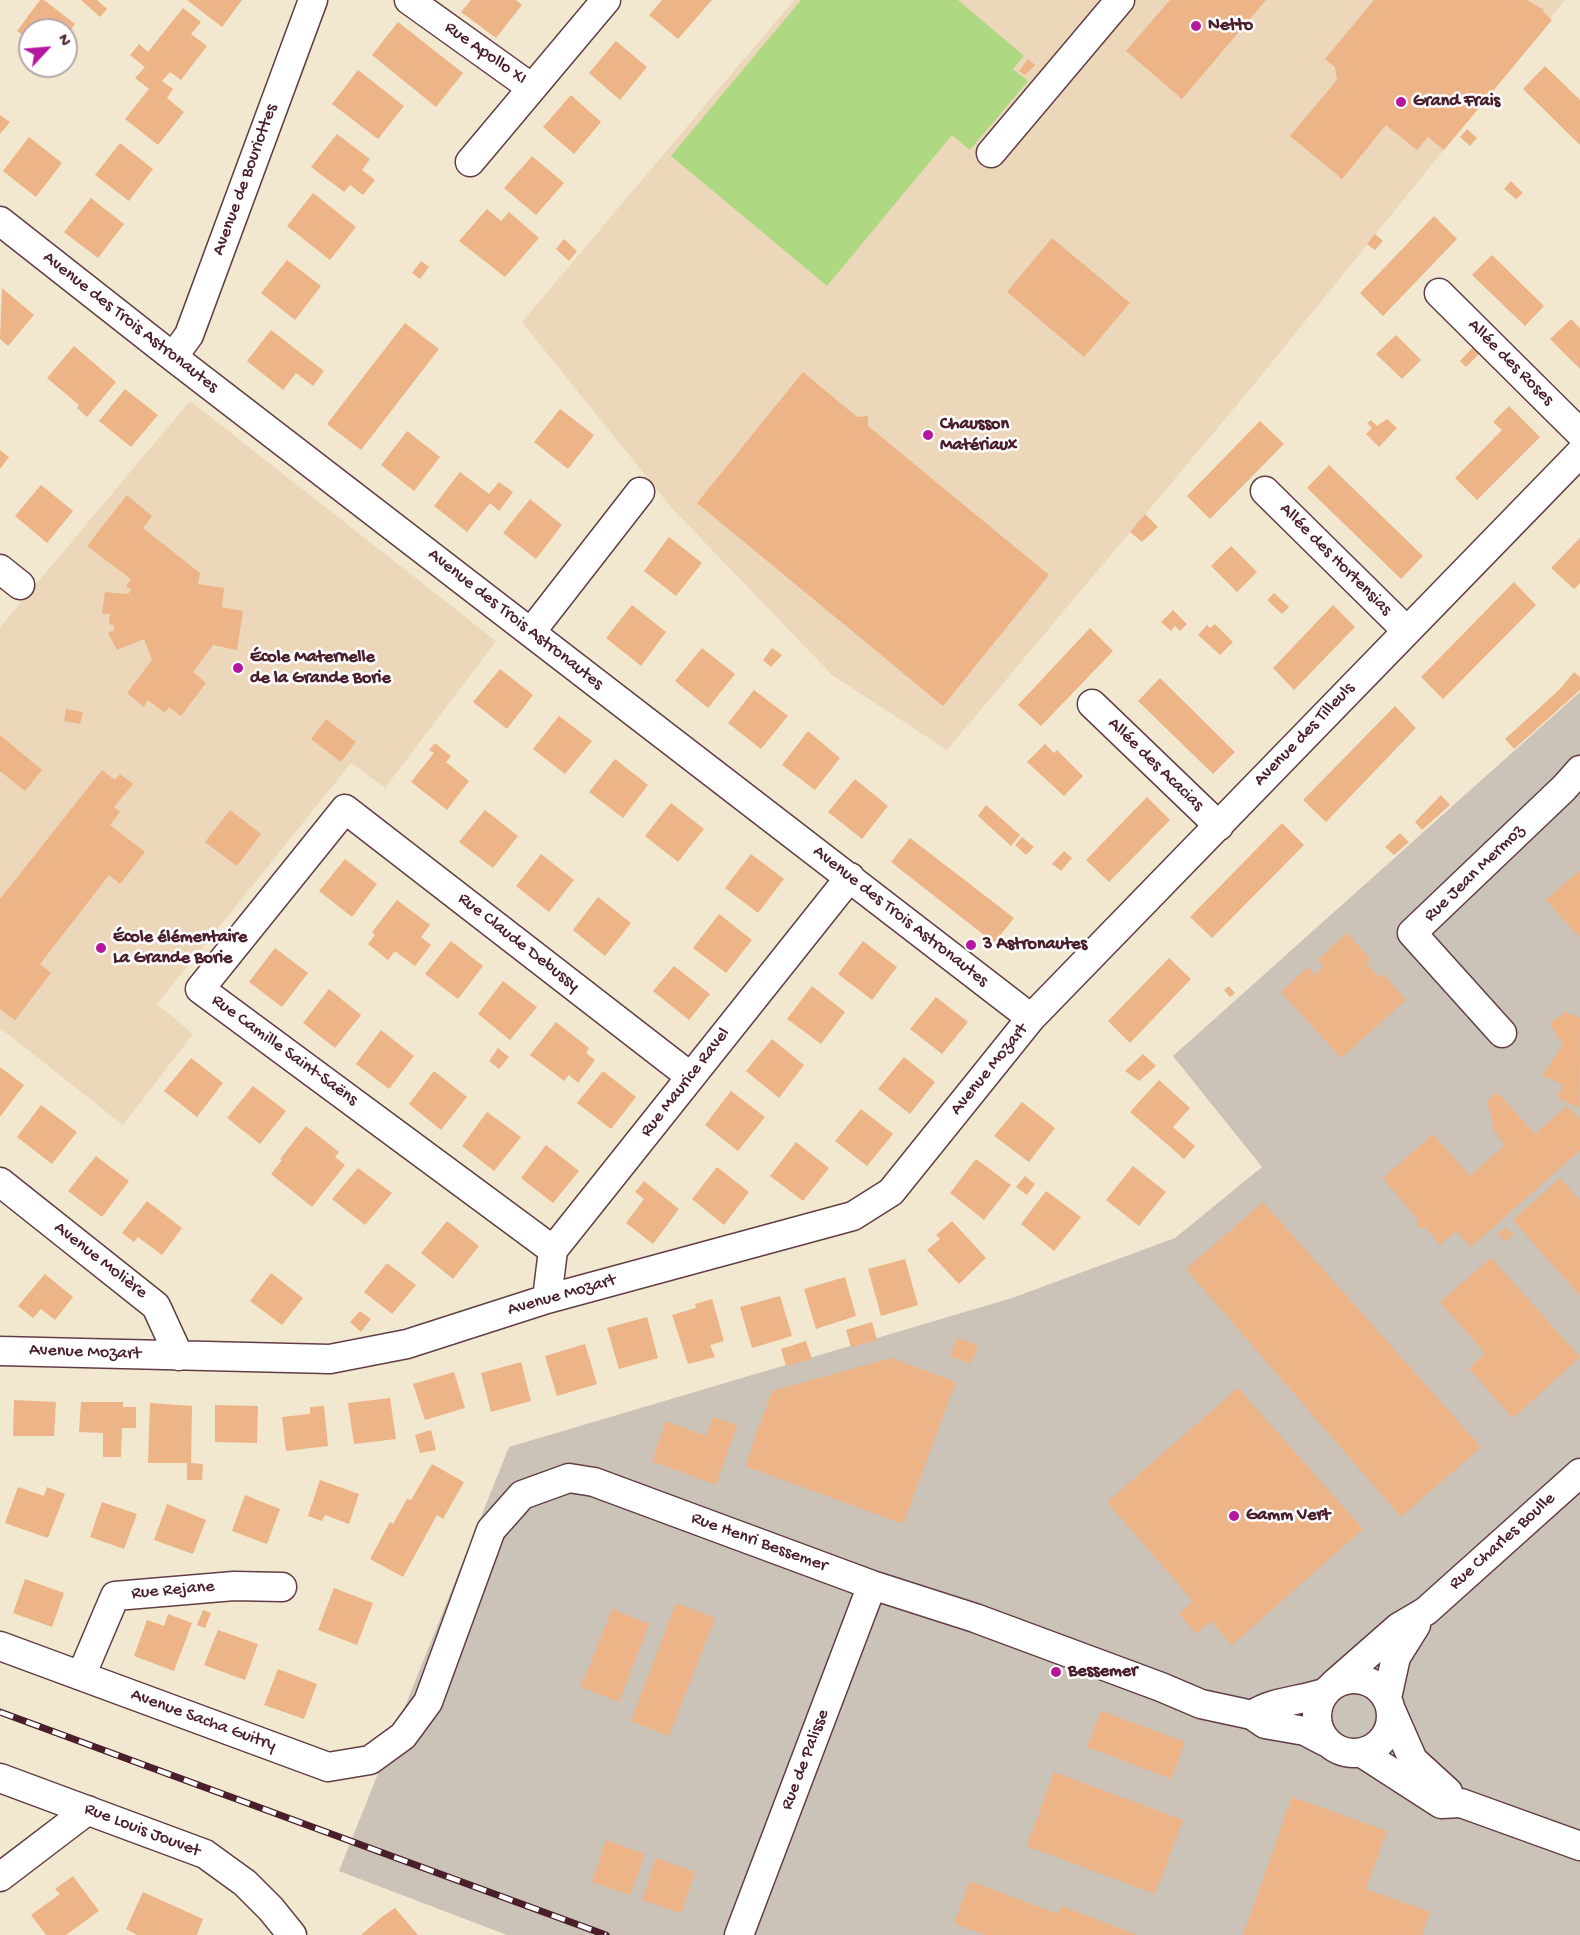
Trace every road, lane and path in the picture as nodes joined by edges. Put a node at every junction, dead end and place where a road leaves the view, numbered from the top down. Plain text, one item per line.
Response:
1 (314, 0) edge
2 (409, 0) edge
3 (606, 0) edge
4 (1120, 0) edge
5 (532, 88) junction
6 (991, 153) dead end
7 (470, 162) dead end
8 (0, 221) edge
9 (1439, 293) dead end
10 (173, 357) junction
11 (1580, 434) edge
12 (1580, 453) edge
13 (1265, 490) dead end
14 (639, 492) dead end
15 (1406, 630) junction
16 (531, 632) junction
17 (1092, 704) dead end
18 (1580, 770) edge
19 (345, 809) joint
20 (1219, 826) junction
21 (850, 878) junction
22 (1031, 1018) junction
23 (1502, 1033) dead end
24 (691, 1077) junction
25 (0, 1182) edge
26 (553, 1250) junction
27 (548, 1299) junction
28 (0, 1351) edge
29 (179, 1356) junction
30 (1580, 1473) edge
31 (872, 1585) junction
32 (282, 1587) dead end
33 (1426, 1611) junction
34 (0, 1646) edge
35 (81, 1676) junction
36 (1329, 1688) junction
37 (1389, 1704) junction
38 (1252, 1715) junction
39 (403, 1736) joint
40 (1326, 1742) junction
41 (1362, 1753) junction
42 (0, 1778) edge
43 (1461, 1803) junction
44 (88, 1810) junction
45 (1580, 1846) edge
46 (0, 1877) edge
47 (292, 1935) edge
48 (739, 1935) edge

1 - 10 street, Avenue de Bouriottes
2 - 5 street, Rue Apollo XI
3 - 5 street, Rue Apollo XI
4 - 6 street
5 - 7 street, Rue Apollo XI
8 - 10 street, Avenue des Trois Astronautes
9 - 11 street, Allée des Roses
10 - 16 street, Avenue des Trois Astronautes
12 - 15 street, Avenue des Tilleuls
13 - 15 street, Allée des Hortensias
14 - 16 street
15 - 20 street, Avenue des Tilleuls
16 - 21 street, Avenue des Trois Astronautes
17 - 20 street, Allée des Acacias
18 - 23 street, Rue Jean Mermoz
19 - 24 street, Rue Claude Debussy
19 - 26 street, Rue Camille Saint-Saëns
20 - 22 street, Avenue des Tilleuls
21 - 22 street, Avenue des Trois Astronautes
21 - 24 street, Rue Maurice Ravel
22 - 27 street, Avenue Mozart
24 - 26 street, Rue Maurice Ravel
25 - 29 street, Avenue Molière
26 - 27 street
27 - 29 street, Avenue Mozart
28 - 29 street, Avenue Mozart
30 - 33 street, Rue Charles Boulle
31 - 38 street, Rue Henri Bessemer
31 - 39 street, Rue Henri Bessemer
31 - 48 street, Rue de Palisse
32 - 35 street, Rue Rejane
33 - 36 street, Rue Charles Boulle
33 - 37 street, Rue Charles Boulle
34 - 35 street, Avenue Sacha Guitry
35 - 39 street, Avenue Sacha Guitry
36 - 37 street
36 - 38 street
36 - 40 street
37 - 41 street
37 - 43 street
38 - 40 street, Rue Henri Bessemer
40 - 41 street, Rue Henri Bessemer
41 - 43 street, Rue Henri Bessemer
42 - 44 street, Rue Louis Jouvet
43 - 45 street, Rue Henri Bessemer
44 - 46 street
44 - 47 street, Rue Louis Jouvet

